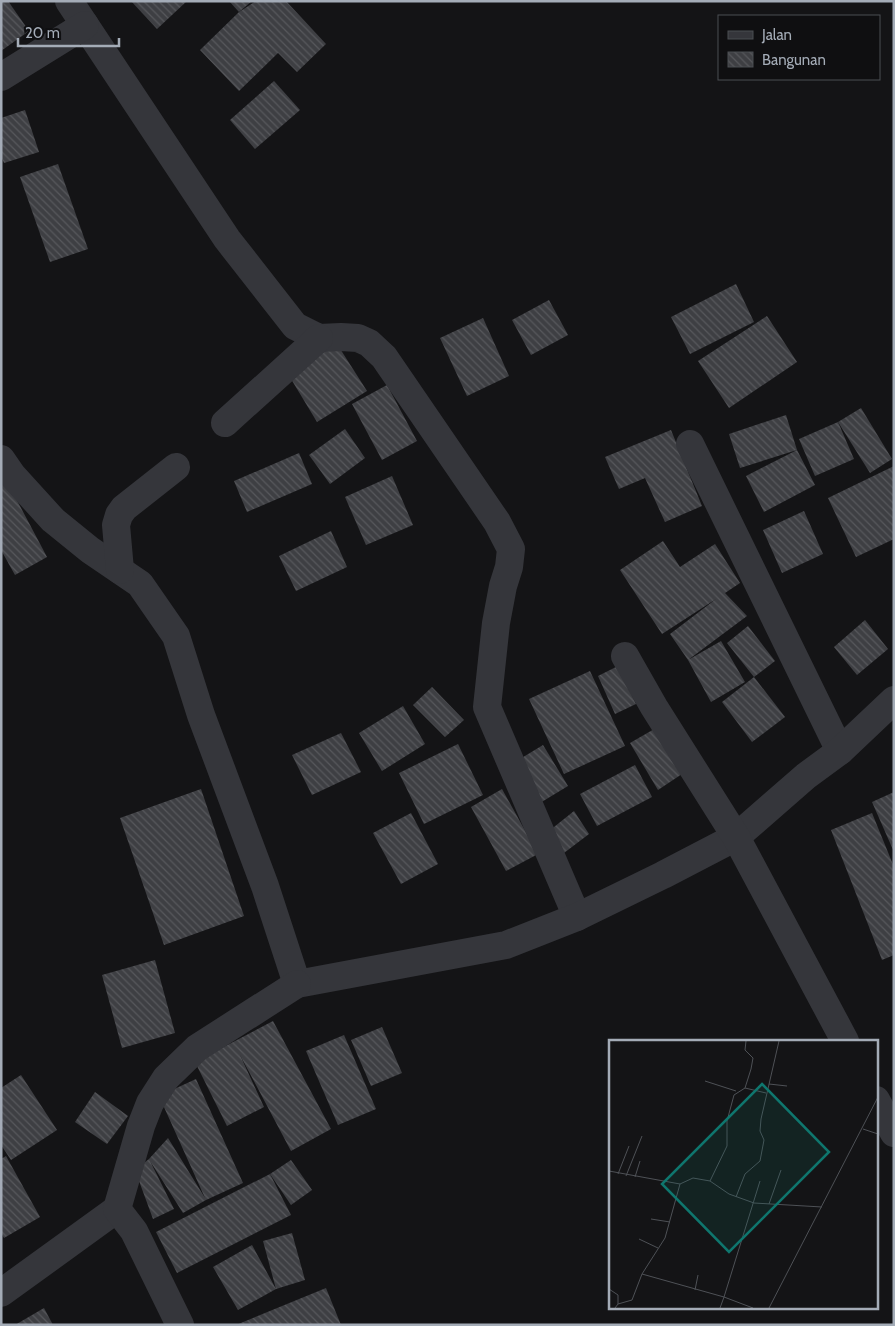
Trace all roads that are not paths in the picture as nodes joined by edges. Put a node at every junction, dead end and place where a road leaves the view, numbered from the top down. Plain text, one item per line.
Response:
1 (70, 1) edge
2 (85, 25) junction
3 (1, 77) edge
4 (319, 338) junction
5 (224, 423) dead end
6 (690, 444) dead end
7 (1, 459) edge
8 (176, 467) dead end
9 (120, 570) junction
10 (625, 656) dead end
11 (894, 700) edge
12 (840, 750) junction
13 (736, 837) junction
14 (577, 918) junction
15 (297, 984) junction
16 (844, 1040) edge
17 (878, 1104) edge
18 (894, 1133) edge
19 (117, 1209) junction
20 (1, 1293) edge
21 (180, 1325) edge

1 - 2 street
2 - 3 street
2 - 4 street
4 - 5 street
4 - 14 street
6 - 12 street
7 - 9 street
8 - 9 street
9 - 15 street
10 - 13 street
11 - 12 street
12 - 13 street
13 - 14 street
13 - 16 street
14 - 15 street
15 - 19 street
17 - 18 street
19 - 20 street
19 - 21 street

